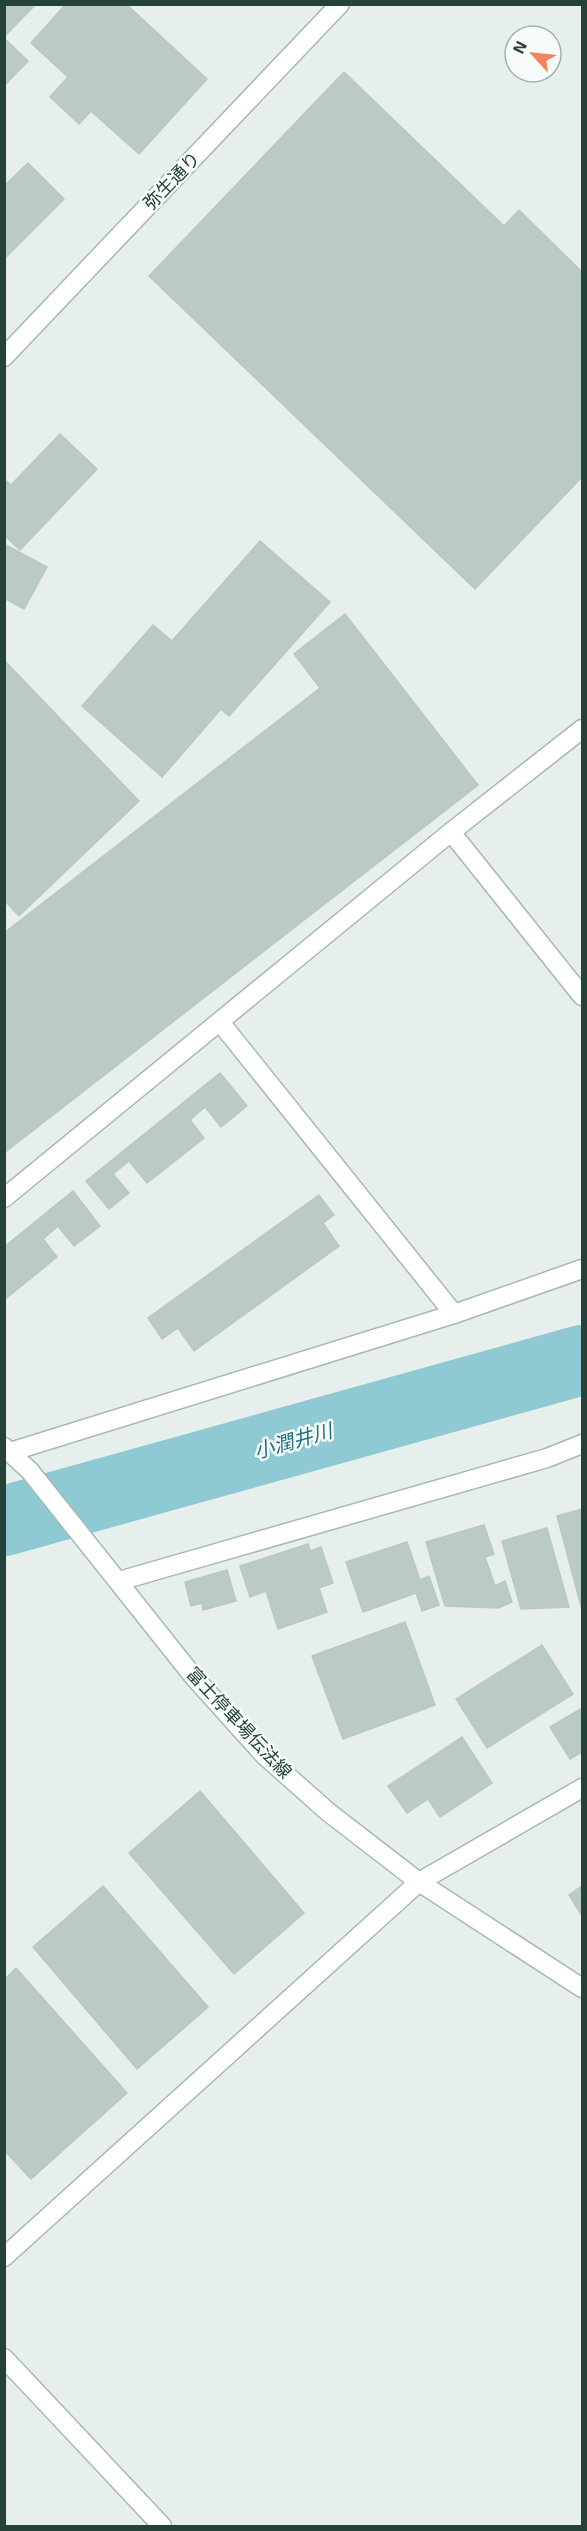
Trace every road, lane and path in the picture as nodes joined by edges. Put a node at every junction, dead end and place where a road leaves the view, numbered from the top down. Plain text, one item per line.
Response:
1 (340, 4) edge
2 (4, 357) edge
3 (582, 729) edge
4 (452, 832) junction
5 (582, 996) edge
6 (220, 1022) junction
7 (4, 1198) edge
8 (582, 1269) edge
9 (454, 1314) junction
10 (582, 1444) edge
11 (7, 1449) edge
12 (119, 1581) junction
13 (582, 1788) edge
14 (419, 1882) junction
15 (582, 1988) edge
16 (4, 2257) edge
17 (4, 2358) edge
18 (162, 2526) edge

1 - 2 street, 弥生通り
3 - 4 street
4 - 5 street
4 - 6 street
6 - 7 street
6 - 9 street
8 - 9 street
9 - 11 street
10 - 12 street
11 - 12 street, 富士停車場伝法線
12 - 14 street, 富士停車場伝法線
13 - 14 street
14 - 15 street, 富士停車場伝法線
14 - 16 street
17 - 18 street

